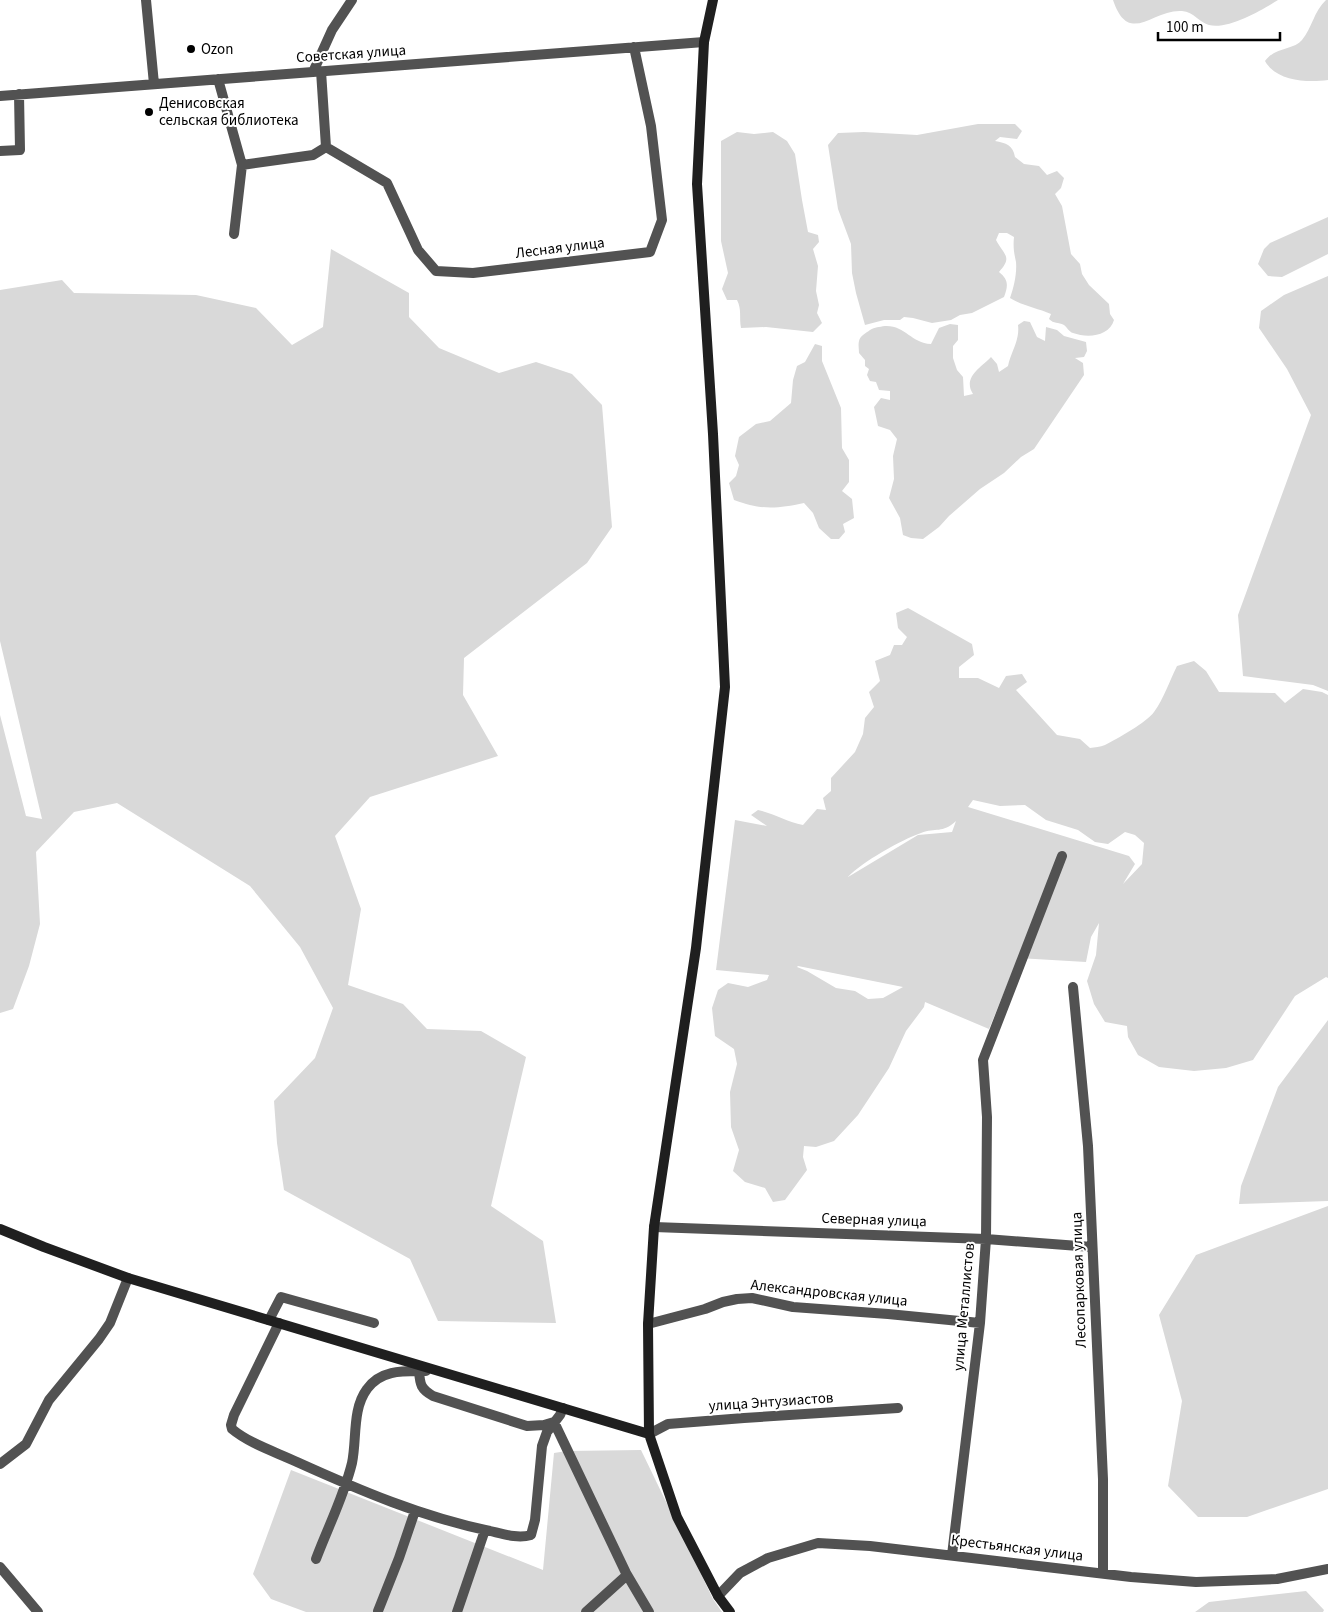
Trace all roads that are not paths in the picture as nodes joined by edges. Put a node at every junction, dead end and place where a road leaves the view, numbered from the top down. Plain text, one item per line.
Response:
1 (146, 0) edge
2 (352, 0) edge
3 (713, 0) edge
4 (704, 42) junction
5 (634, 48) junction
6 (317, 72) junction
7 (218, 79) junction
8 (154, 84) junction
9 (19, 94) junction
10 (0, 96) edge
11 (326, 147) junction
12 (0, 151) edge
13 (242, 166) junction
14 (234, 234) dead end
15 (1062, 856) dead end
16 (1073, 987) dead end
17 (654, 1227) junction
18 (0, 1229) edge
19 (986, 1240) junction
20 (1092, 1247) junction
21 (128, 1278) junction
22 (274, 1321) junction
23 (374, 1323) dead end
24 (980, 1323) junction
25 (648, 1324) junction
26 (437, 1370) junction
27 (420, 1371) junction
28 (563, 1408) junction
29 (898, 1408) dead end
30 (554, 1422) junction
31 (650, 1434) junction
32 (0, 1464) edge
33 (346, 1483) junction
34 (415, 1512) junction
35 (485, 1530) junction
36 (952, 1555) junction
37 (316, 1559) dead end
38 (0, 1567) edge
39 (1328, 1569) edge
40 (1102, 1573) junction
41 (627, 1575) junction
42 (718, 1596) junction
43 (378, 1611) dead end
44 (38, 1612) edge
45 (457, 1612) edge
46 (586, 1612) edge
47 (649, 1612) edge
48 (730, 1612) edge

1 - 8 street
2 - 6 street
3 - 4 main road
4 - 5 street, Советская улица
4 - 17 main road
5 - 6 street, Советская улица
5 - 11 street, Лесная улица
6 - 7 street, Советская улица
6 - 11 street
7 - 8 street, Советская улица
7 - 13 street
8 - 9 street, Советская улица
9 - 10 street, Советская улица
9 - 12 street
11 - 13 street
13 - 14 street
15 - 19 street, улица Металлистов
16 - 20 street, Лесопарковая улица
17 - 19 street, Северная улица
17 - 25 main road
18 - 21 main road
19 - 20 street, Северная улица
19 - 24 street, улица Металлистов
20 - 40 street, Лесопарковая улица
21 - 22 main road
21 - 32 street
22 - 23 street
22 - 26 main road
22 - 33 street
24 - 25 street, Александровская улица
24 - 36 street, улица Металлистов
25 - 31 main road
26 - 27 street
26 - 28 main road
27 - 30 street
27 - 33 street
28 - 30 street
28 - 31 main road
29 - 31 street, улица Энтузиастов
30 - 35 street
30 - 41 street
31 - 42 main road
33 - 34 street
33 - 37 street
34 - 35 street
34 - 43 street
35 - 45 street
36 - 40 street, Крестьянская улица
36 - 42 street, Крестьянская улица
38 - 44 street
39 - 40 street, Крестьянская улица
41 - 46 street
41 - 47 street
42 - 48 main road

